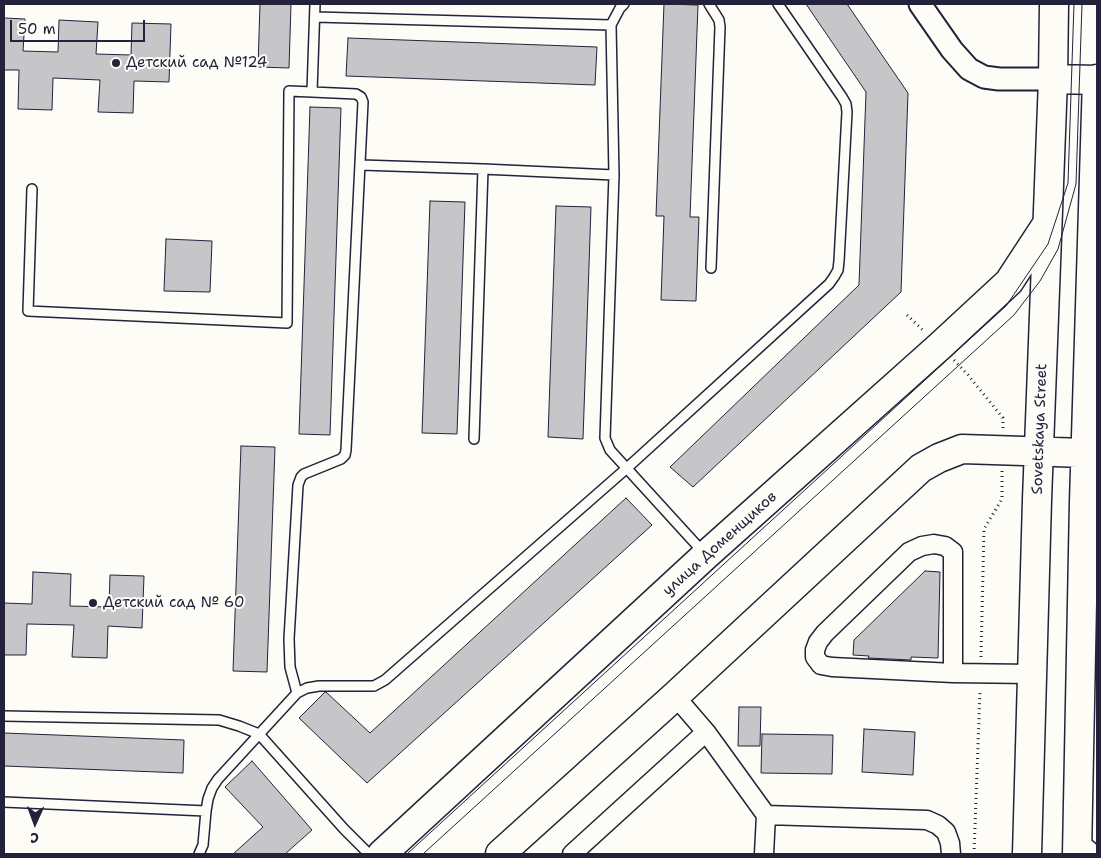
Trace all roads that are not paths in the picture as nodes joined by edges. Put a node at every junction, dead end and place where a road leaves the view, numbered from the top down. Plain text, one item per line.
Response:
1 (315, 4) edge
2 (624, 4) edge
3 (709, 4) edge
4 (778, 4) edge
5 (920, 4) edge
6 (1054, 4) edge
7 (315, 17) junction
8 (611, 25) junction
9 (1053, 79) junction
10 (1097, 80) edge
11 (312, 92) junction
12 (361, 165) junction
13 (483, 170) junction
14 (614, 175) junction
15 (32, 189) dead end
16 (1095, 212) edge
17 (1047, 224) junction
18 (712, 268) dead end
19 (474, 439) dead end
20 (1039, 452) junction
21 (1085, 453) junction
22 (627, 468) junction
23 (706, 555) junction
24 (953, 673) junction
25 (1032, 674) junction
26 (297, 693) junction
27 (675, 696) junction
28 (4, 716) edge
29 (706, 732) junction
30 (259, 734) junction
31 (4, 802) edge
32 (206, 811) junction
33 (766, 815) junction
34 (1082, 848) edge
35 (199, 854) edge
36 (369, 854) edge
37 (382, 854) edge
38 (500, 854) edge
39 (572, 854) edge
40 (764, 854) edge
41 (951, 854) edge
42 (1027, 854) edge

1 - 7 lane
2 - 8 lane
3 - 18 lane
4 - 22 lane
5 - 9 street
6 - 9 main road, Sovetskaya Street
7 - 8 lane
7 - 11 lane
8 - 14 lane
9 - 10 main road
9 - 17 main road, Sovetskaya Street
10 - 16 main road
11 - 12 lane
11 - 15 lane
12 - 13 lane
12 - 26 lane
13 - 14 lane
13 - 19 lane
14 - 22 lane
16 - 21 main road
17 - 20 main road, Sovetskaya Street
17 - 23 main road, улица Доменщиков
20 - 21 main road
20 - 25 main road, Sovetskaya Street
20 - 27 main road
21 - 34 main road
22 - 23 lane
22 - 26 lane
23 - 37 main road, улица Доменщиков
24 - 24 street
24 - 25 street
25 - 42 main road, Sovetskaya Street
26 - 30 lane
27 - 29 street
27 - 38 main road
28 - 30 lane
29 - 33 street
29 - 39 street
30 - 32 lane
30 - 36 lane
31 - 32 lane
32 - 35 lane
33 - 40 street
33 - 41 street

